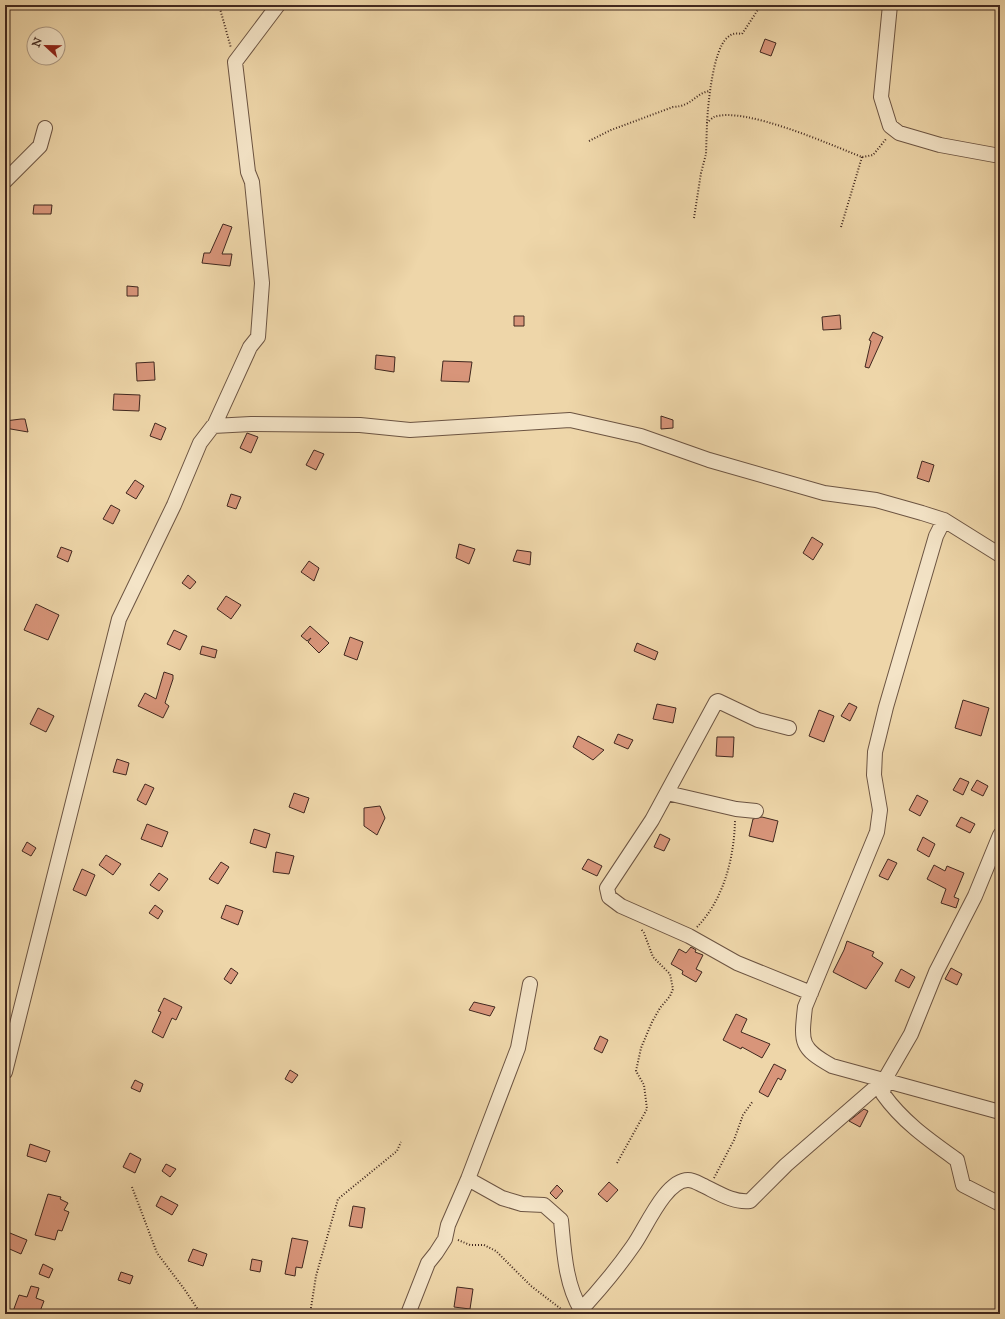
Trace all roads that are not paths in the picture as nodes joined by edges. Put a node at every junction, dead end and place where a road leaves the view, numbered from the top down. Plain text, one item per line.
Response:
1 (278, 5) edge
2 (890, 5) edge
3 (45, 128) dead end
4 (1000, 156) edge
5 (5, 182) edge
6 (214, 426) junction
7 (944, 520) junction
8 (1000, 555) edge
9 (789, 728) dead end
10 (667, 793) junction
11 (756, 811) dead end
12 (1000, 835) edge
13 (530, 984) dead end
14 (811, 993) junction
15 (5, 1072) edge
16 (885, 1080) junction
17 (1000, 1112) edge
18 (468, 1179) junction
19 (1000, 1204) edge
20 (576, 1312) edge
21 (408, 1314) edge

1 - 6 street
2 - 4 street
3 - 5 street
6 - 7 street
6 - 15 street
7 - 8 street
7 - 14 street
9 - 10 street
10 - 11 street
10 - 14 street
12 - 16 street
13 - 18 street
14 - 16 street
16 - 17 street
16 - 19 street
16 - 20 street
18 - 20 street
18 - 21 street

